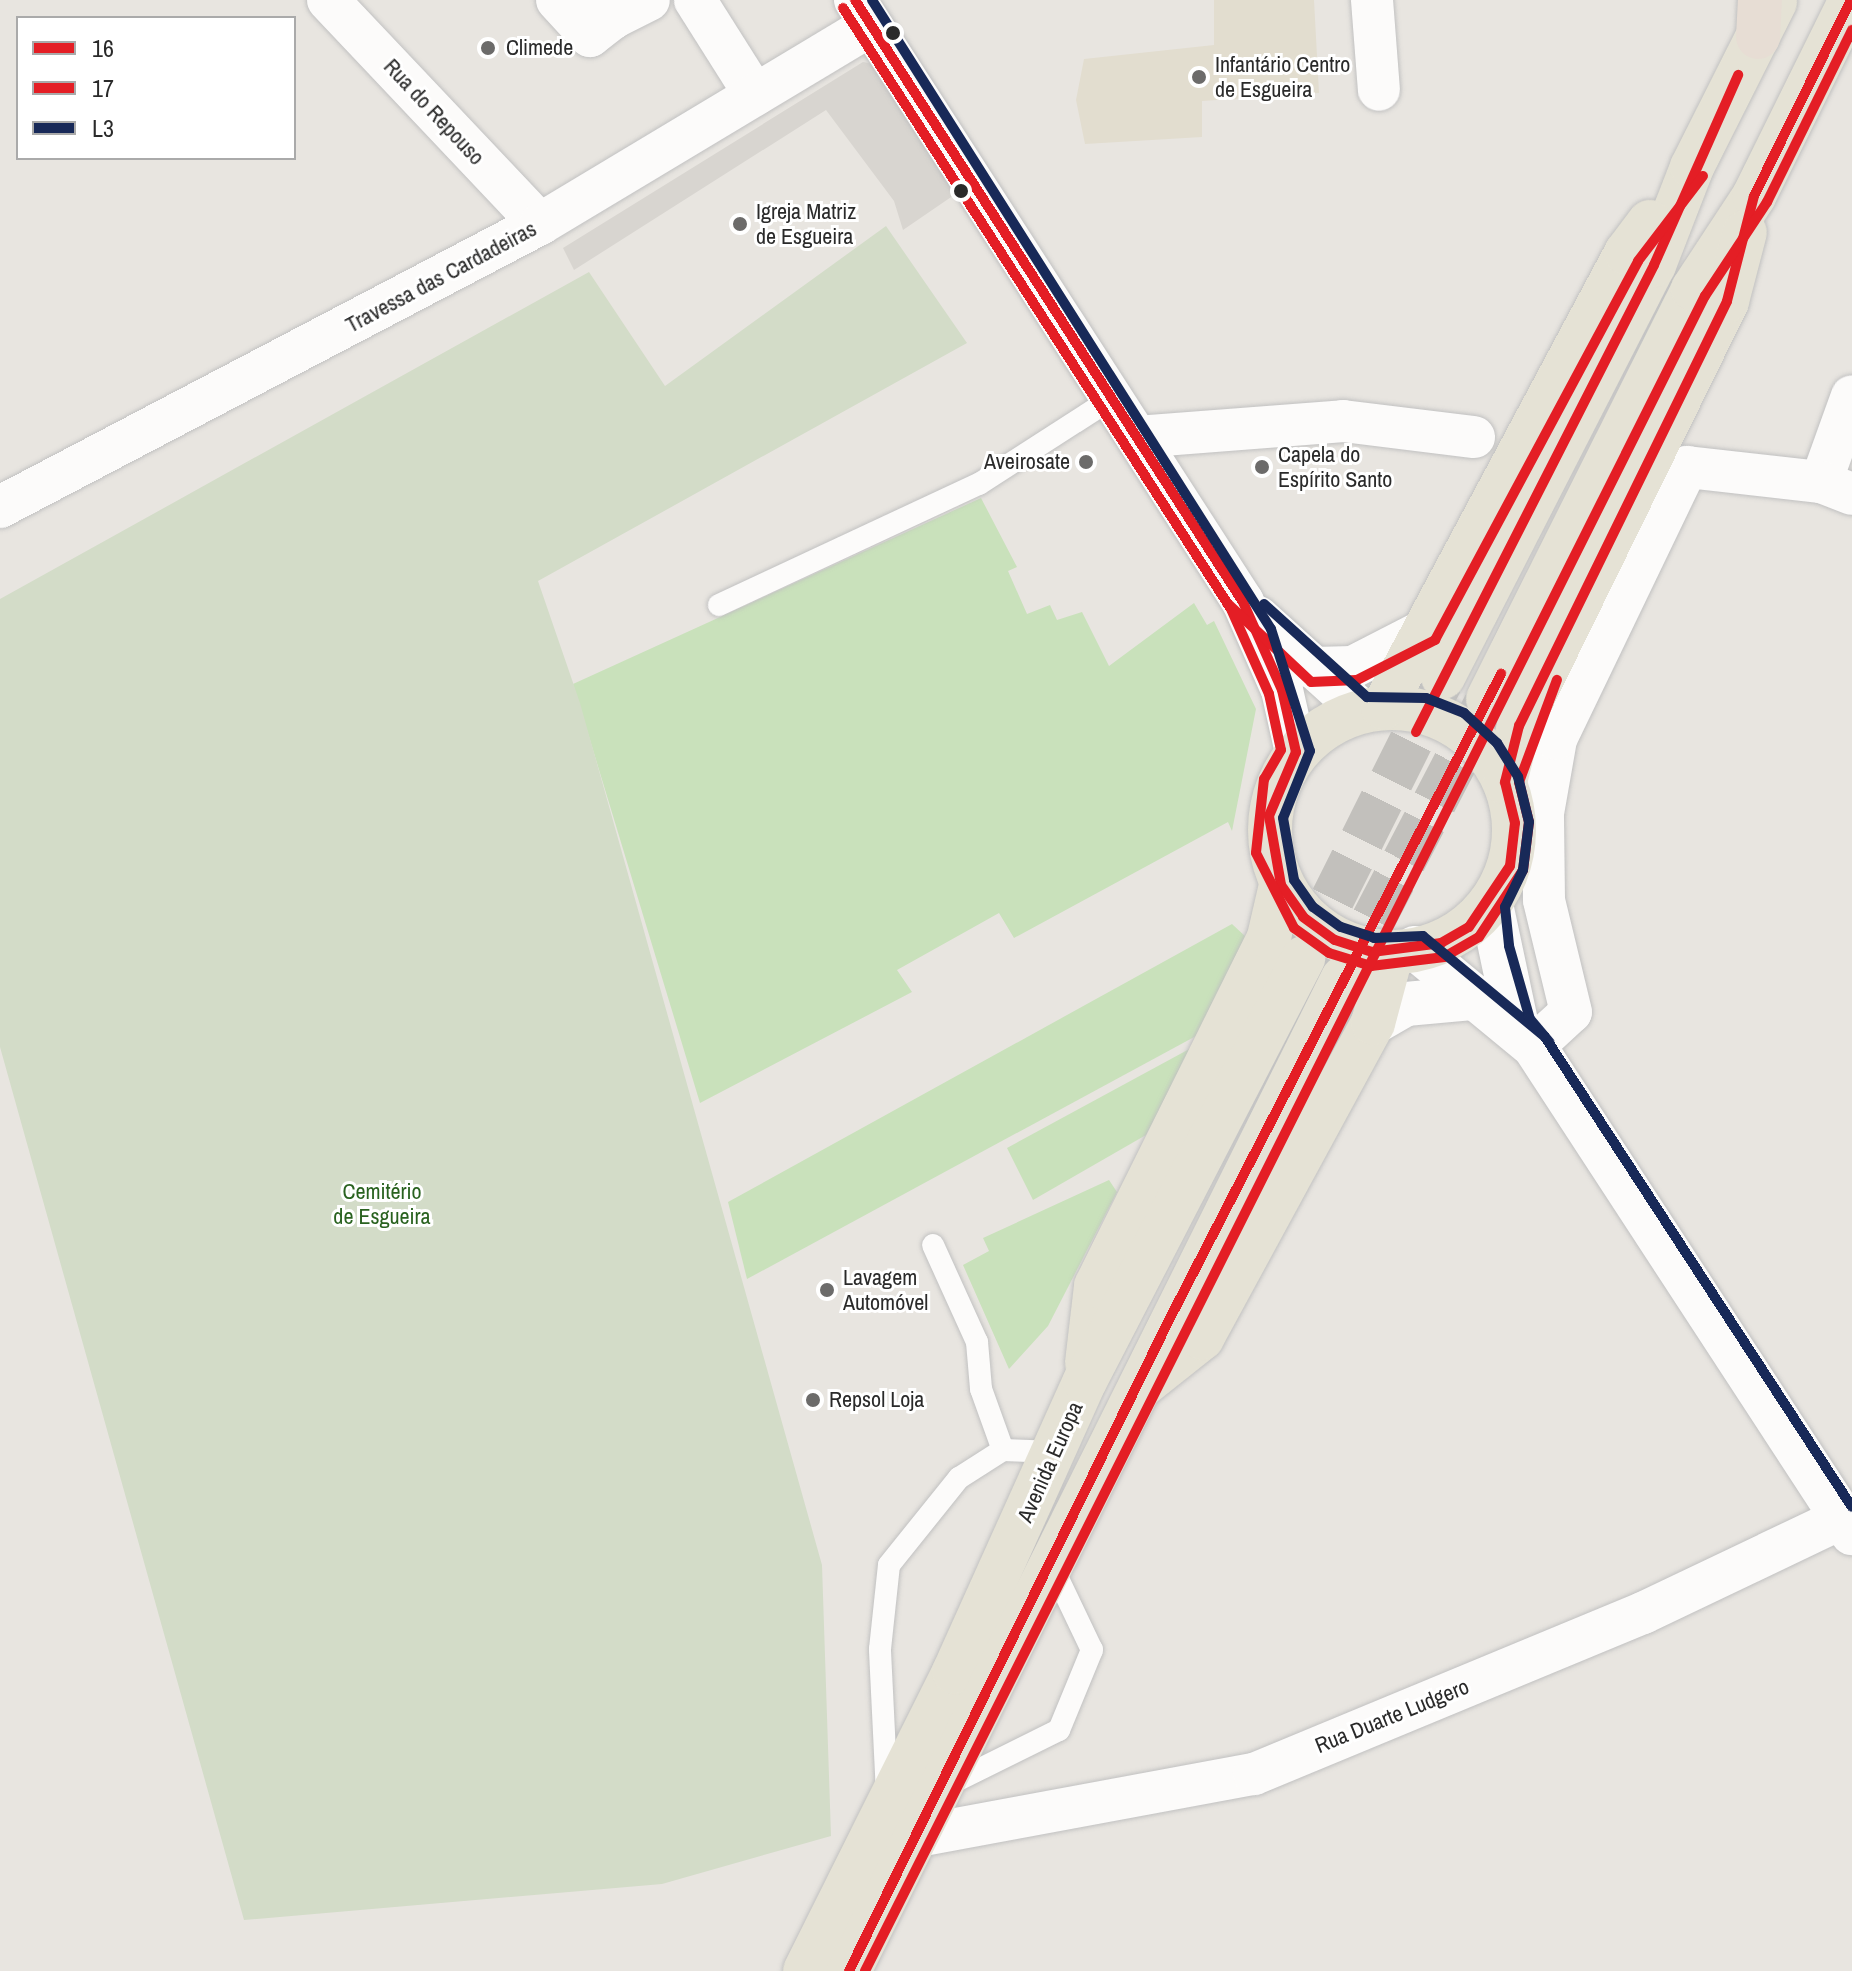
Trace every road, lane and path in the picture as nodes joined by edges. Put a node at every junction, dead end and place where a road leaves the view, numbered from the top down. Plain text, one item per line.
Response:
1 (328, 0) edge
2 (695, 0) edge
3 (1372, 0) edge
4 (1851, 0) edge
5 (1765, 12) edge
6 (862, 13) edge
7 (1379, 90) dead end
8 (755, 95) junction
9 (1692, 167) junction
10 (1754, 196) junction
11 (540, 224) junction
12 (1852, 396) edge
13 (1111, 399) junction
14 (1137, 437) junction
15 (1474, 437) dead end
16 (1837, 488) edge
17 (0, 507) edge
18 (1243, 602) junction
19 (719, 605) dead end
20 (1425, 630) junction
21 (1313, 668) junction
22 (1443, 677) tunnel mouth
23 (1488, 699) tunnel mouth
24 (1372, 710) junction
25 (1296, 752) junction
26 (1505, 782) junction
27 (1281, 885) junction
28 (1491, 904) junction
29 (1403, 950) junction
30 (1303, 958) tunnel mouth
31 (1343, 978) tunnel mouth
32 (1472, 998) junction
33 (1373, 1023) junction
34 (1526, 1036) junction
35 (933, 1245) dead end
36 (1085, 1381) junction
37 (1142, 1386) junction
38 (1003, 1450) junction
39 (1056, 1452) junction
40 (1847, 1526) edge
41 (1050, 1562) junction
42 (940, 1790) junction
43 (902, 1824) junction
44 (805, 1971) edge
45 (849, 1971) edge

1 - 11 street, Rua do Repouso
2 - 8 street
3 - 7 street
4 - 10 main road
5 - 9 main road
6 - 8 street, Travessa das Cardadeiras
6 - 13 street
8 - 11 street, Travessa das Cardadeiras
9 - 20 main road
9 - 22 main road
10 - 23 main road
10 - 26 main road
11 - 17 street, Travessa das Cardadeiras
12 - 16 street
13 - 14 street
13 - 19 lane
14 - 15 street
14 - 18 street
16 - 34 street
18 - 21 street
18 - 25 street
20 - 21 street
20 - 24 main road
21 - 24 street
24 - 25 main road
24 - 26 main road
25 - 27 main road
26 - 28 main road
27 - 29 main road
27 - 36 main road
28 - 29 main road
28 - 34 main road
29 - 32 main road
29 - 33 main road
30 - 36 main road, Avenida Europa
31 - 37 main road, Avenida Europa
32 - 33 main road
32 - 34 main road
33 - 37 main road
34 - 40 main road
35 - 38 lane
36 - 39 main road, Avenida Europa
37 - 41 main road, Avenida Europa
38 - 39 lane
38 - 43 lane
39 - 43 main road, Avenida Europa
40 - 43 street, Rua Duarte Ludgero
41 - 42 main road, Avenida Europa
41 - 42 lane
42 - 43 main road, Avenida Europa
43 - 44 main road, Avenida Europa
43 - 45 main road, Avenida Europa

